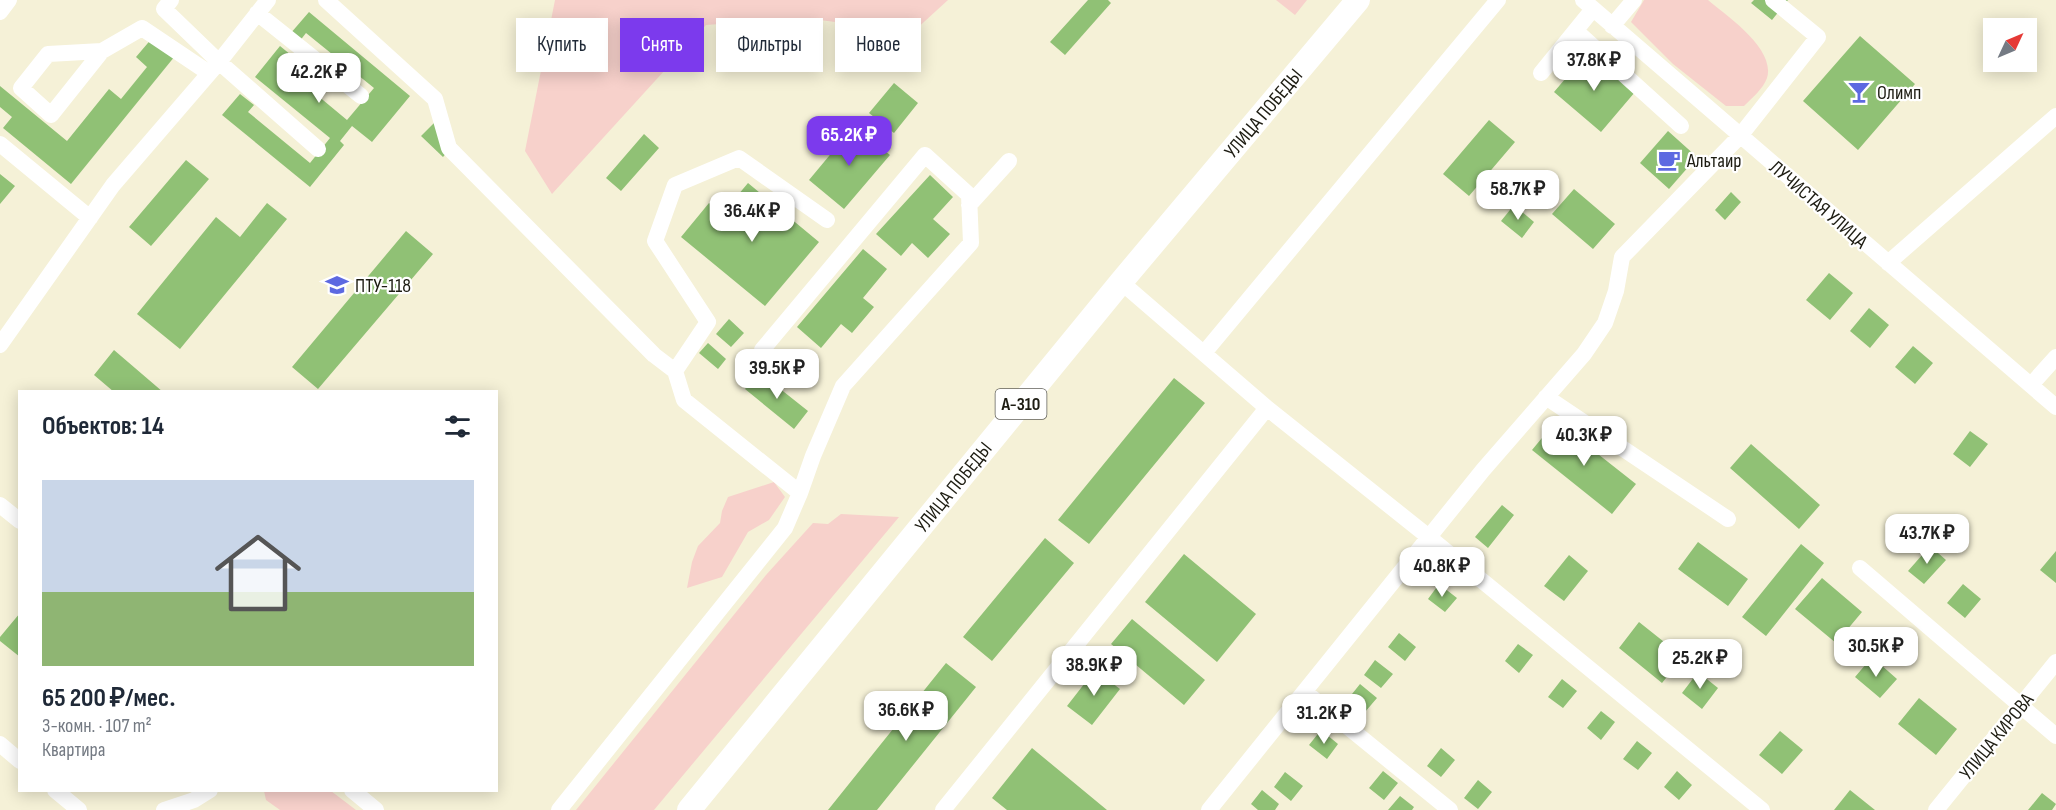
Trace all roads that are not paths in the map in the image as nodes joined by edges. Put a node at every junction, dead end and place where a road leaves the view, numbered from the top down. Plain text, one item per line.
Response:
1 (171, 0) edge
2 (268, 0) edge
3 (326, 0) edge
4 (1358, 0) edge
5 (1498, 0) edge
6 (1634, 0) edge
7 (1773, 0) edge
8 (1588, 5) edge
9 (257, 13) junction
10 (1612, 26) junction
11 (1576, 31) junction
12 (102, 51) junction
13 (214, 68) junction
14 (1541, 73) dead end
15 (361, 96) dead end
16 (2056, 116) edge
17 (1681, 126) dead end
18 (1740, 136) junction
19 (0, 144) edge
20 (318, 149) dead end
21 (1009, 161) dead end
22 (969, 205) junction
23 (90, 218) junction
24 (827, 220) dead end
25 (1888, 263) junction
26 (1121, 282) junction
27 (0, 345) edge
28 (762, 350) dead end
29 (1204, 353) junction
30 (2056, 357) edge
31 (675, 370) junction
32 (2031, 385) junction
33 (1546, 397) junction
34 (2056, 407) edge
35 (1267, 408) junction
36 (800, 493) junction
37 (0, 505) edge
38 (18, 518) edge
39 (1728, 519) dead end
40 (1430, 538) junction
41 (1860, 568) dead end
42 (2056, 662) edge
43 (1305, 692) junction
44 (2020, 706) junction
45 (2056, 736) edge
46 (0, 744) edge
47 (18, 759) edge
48 (57, 792) edge
49 (207, 792) edge
50 (354, 792) edge
51 (79, 810) edge
52 (164, 810) edge
53 (376, 810) edge
54 (559, 810) edge
55 (689, 810) edge
56 (943, 810) edge
57 (1209, 810) edge
58 (1450, 810) edge
59 (1762, 810) edge
60 (1936, 810) edge

1 - 13 street
2 - 9 street
3 - 31 street
4 - 26 highway, УЛИЦА ПОБЕДЫ / А-310
5 - 29 street
6 - 10 street
7 - 18 street
8 - 10 street, ЛУЧИСТАЯ УЛИЦА
8 - 11 street
9 - 13 street
9 - 15 street
10 - 18 street, ЛУЧИСТАЯ УЛИЦА
11 - 14 street
11 - 17 street
12 - 12 street
12 - 13 street
13 - 20 street
13 - 23 street
16 - 25 street
18 - 25 street, ЛУЧИСТАЯ УЛИЦА
18 - 33 street
19 - 23 street
21 - 22 street
22 - 28 street
22 - 36 street
23 - 27 street
24 - 31 street
25 - 32 street, ЛУЧИСТАЯ УЛИЦА
26 - 29 street
26 - 55 highway, УЛИЦА ПОБЕДЫ / А-310
29 - 35 street
30 - 32 street
31 - 36 street
32 - 34 street, ЛУЧИСТАЯ УЛИЦА
33 - 39 street
33 - 40 street
35 - 40 street
35 - 56 street
36 - 54 street
37 - 38 street
40 - 43 street
40 - 59 street
41 - 44 street
42 - 44 street, УЛИЦА КИРОВА
43 - 57 street
43 - 58 street
44 - 45 street
44 - 60 street, УЛИЦА КИРОВА
46 - 47 street
48 - 51 street
49 - 52 street
50 - 53 street

